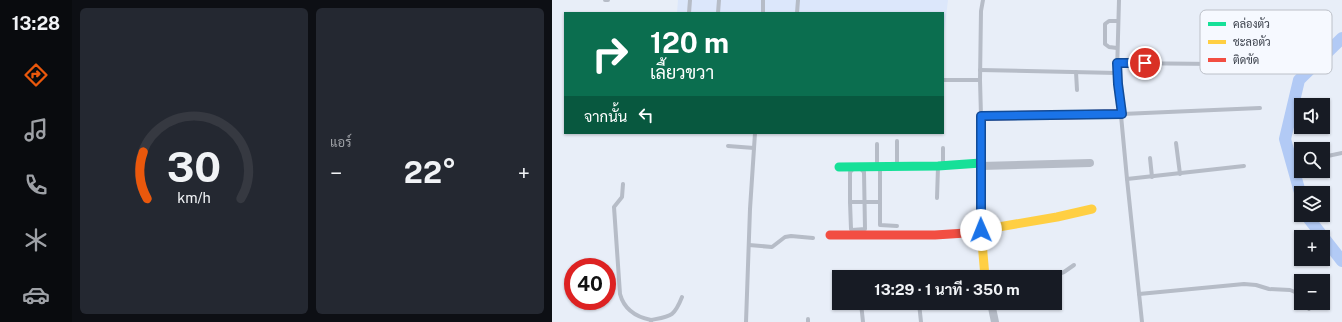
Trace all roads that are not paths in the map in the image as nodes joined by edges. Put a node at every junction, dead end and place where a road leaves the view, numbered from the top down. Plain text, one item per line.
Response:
1 (690, 0) edge
2 (720, 0) edge
3 (763, 0) edge
4 (798, 0) edge
5 (983, 0) edge
6 (1119, 0) edge
7 (688, 12) edge
8 (718, 12) edge
9 (762, 12) edge
10 (797, 12) edge
11 (1118, 21) junction
12 (1118, 48) junction
13 (1117, 63) junction
14 (1200, 64) edge
15 (980, 70) junction
16 (1076, 72) junction
17 (1117, 72) junction
18 (944, 80) edge
19 (980, 80) junction
20 (1077, 90) dead end
21 (1260, 108) dead end
22 (1122, 114) junction
23 (981, 116) junction
24 (755, 134) edge
25 (897, 141) dead end
26 (1176, 143) dead end
27 (877, 144) dead end
28 (728, 146) dead end
29 (754, 148) junction
30 (942, 148) dead end
31 (1342, 154) edge
32 (1330, 156) edge
33 (1150, 158) dead end
34 (1090, 163) dead end
35 (981, 164) junction
36 (940, 166) junction
37 (1244, 166) dead end
38 (839, 167) dead end
39 (879, 167) junction
40 (897, 167) junction
41 (1180, 174) junction
42 (1152, 177) junction
43 (1127, 179) junction
44 (623, 184) dead end
45 (936, 198) dead end
46 (850, 202) junction
47 (864, 202) junction
48 (880, 202) junction
49 (1092, 209) dead end
50 (897, 226) dead end
51 (981, 231) junction
52 (830, 235) dead end
53 (813, 238) dead end
54 (749, 245) junction
55 (1074, 265) dead end
56 (984, 270) edge
57 (1062, 273) edge
58 (1294, 292) edge
59 (1139, 294) junction
60 (682, 297) dead end
61 (862, 310) edge
62 (920, 310) edge
63 (992, 310) edge
64 (651, 321) edge
65 (746, 322) edge
66 (863, 322) edge
67 (921, 322) edge
68 (995, 322) edge
69 (1142, 322) edge

1 - 7 lane
2 - 8 lane
3 - 9 lane
4 - 10 lane
5 - 15 lane
6 - 11 lane
11 - 12 lane
11 - 12 lane
12 - 13 lane
13 - 14 lane
13 - 17 lane
15 - 16 lane
15 - 19 lane
16 - 17 lane
16 - 20 lane
17 - 22 lane
18 - 19 lane
19 - 23 lane
21 - 22 lane
22 - 23 street
22 - 43 lane
23 - 35 street
24 - 29 lane
25 - 40 lane
26 - 41 lane
27 - 39 lane
28 - 29 lane
29 - 54 lane
30 - 36 lane
31 - 32 lane
33 - 42 lane
34 - 35 street
35 - 36 street
35 - 51 street
36 - 40 street
36 - 45 lane
37 - 41 lane
38 - 39 street
39 - 40 street
39 - 48 lane
41 - 42 lane
42 - 43 lane
43 - 59 lane
44 - 64 lane
46 - 47 lane
46 - 47 lane
46 - 47 lane
47 - 48 lane
48 - 50 lane
49 - 51 street
51 - 52 street
51 - 56 street
53 - 54 lane
54 - 65 lane
55 - 57 lane
58 - 59 lane
59 - 69 lane
60 - 64 lane
61 - 66 lane
62 - 67 lane
63 - 68 street

